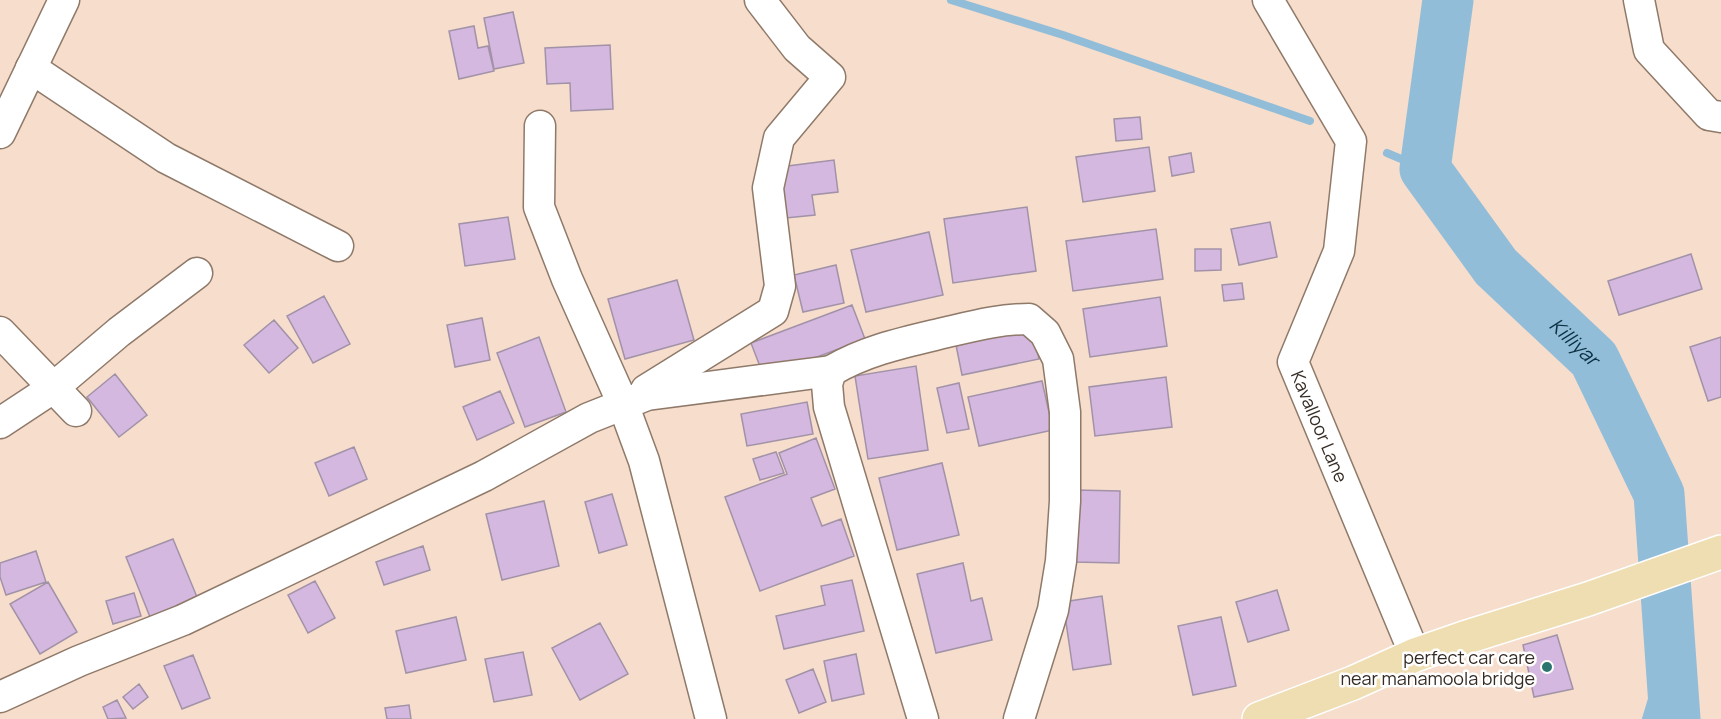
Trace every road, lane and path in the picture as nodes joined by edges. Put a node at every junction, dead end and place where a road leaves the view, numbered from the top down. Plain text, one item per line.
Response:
1 (64, 0) edge
2 (760, 0) edge
3 (1268, 0) edge
4 (1639, 0) edge
5 (31, 68) junction
6 (1721, 117) edge
7 (540, 126) dead end
8 (0, 133) edge
9 (338, 246) dead end
10 (197, 273) dead end
11 (0, 332) edge
12 (831, 371) junction
13 (53, 388) junction
14 (623, 404) junction
15 (76, 411) dead end
16 (0, 423) edge
17 (1721, 552) edge
18 (1415, 655) junction
19 (0, 697) edge
20 (704, 718) edge
21 (1265, 718) edge
22 (923, 719) edge
23 (1019, 719) edge

1 - 5 street
2 - 14 street
3 - 18 street, Kavalloor Lane
4 - 6 street
5 - 8 street
5 - 9 street
7 - 14 street
10 - 13 street
11 - 13 street
12 - 14 street
12 - 22 street
12 - 23 street
13 - 15 street
13 - 16 street
14 - 19 street
14 - 20 street
17 - 18 main road
18 - 21 main road

